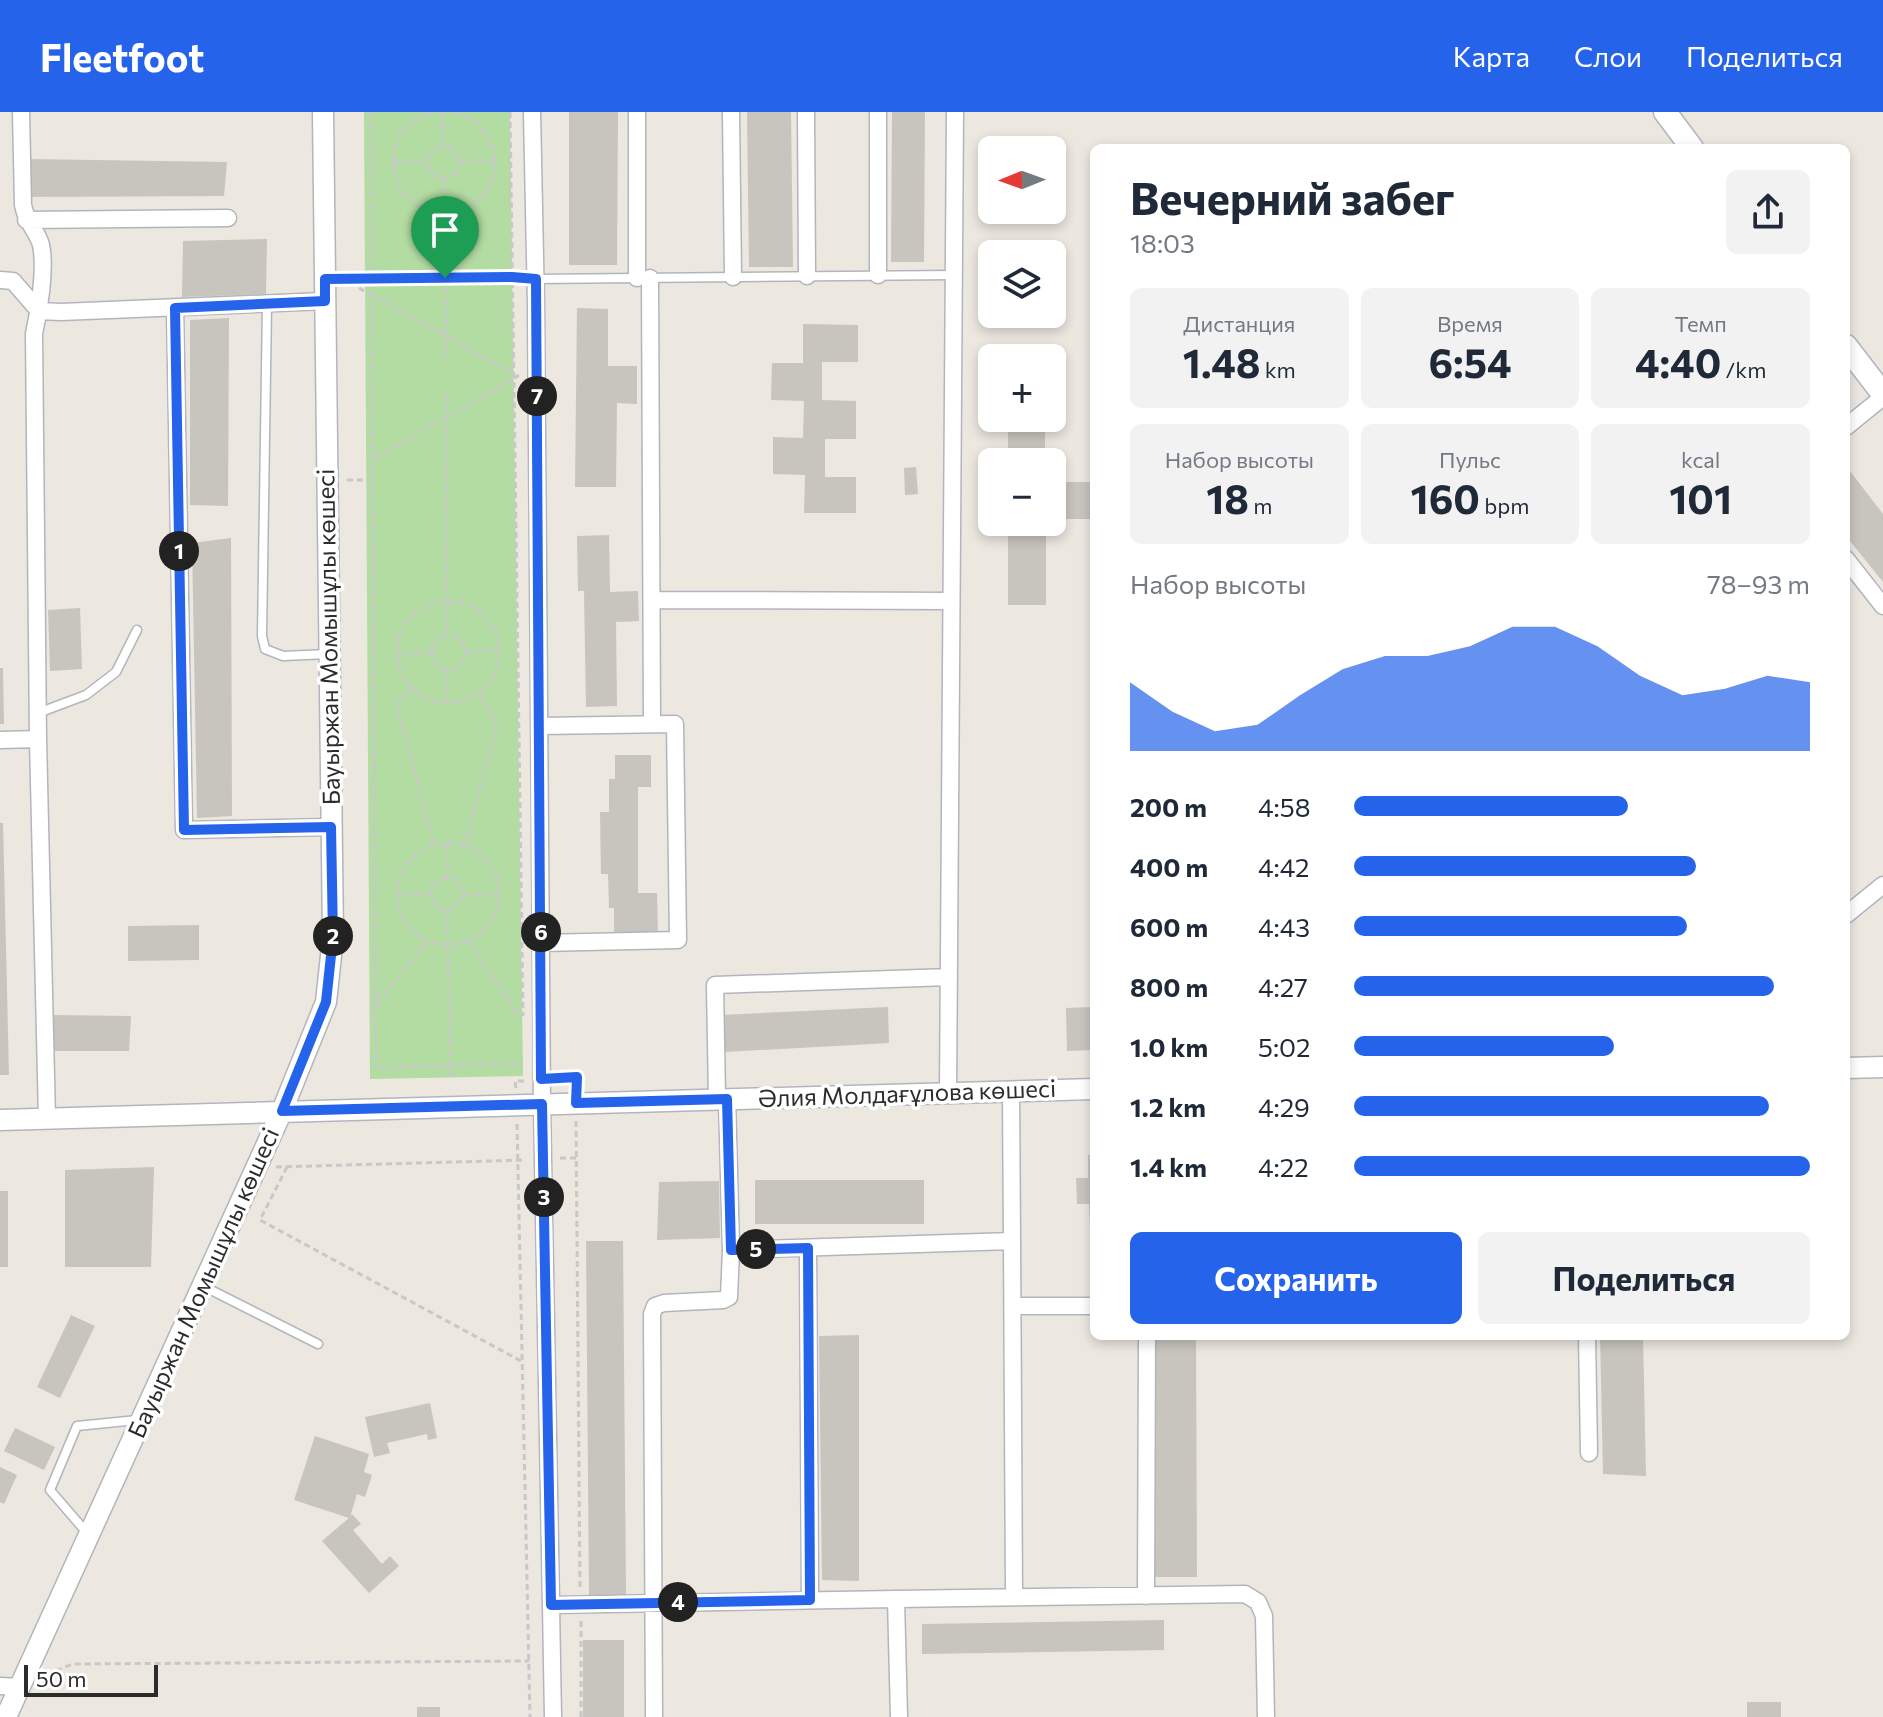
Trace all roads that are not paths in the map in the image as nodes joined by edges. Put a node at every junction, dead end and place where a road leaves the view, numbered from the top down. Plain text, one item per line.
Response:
1 (21, 112) edge
2 (323, 112) edge
3 (532, 112) edge
4 (637, 112) edge
5 (731, 112) edge
6 (806, 112) edge
7 (878, 112) edge
8 (955, 112) edge
9 (1665, 112) edge
10 (1689, 144) edge
11 (228, 218) dead end
12 (26, 220) junction
13 (878, 275) junction
14 (953, 275) junction
15 (807, 276) junction
16 (733, 277) junction
17 (644, 278) junction
18 (536, 279) junction
19 (0, 280) edge
20 (325, 301) junction
21 (267, 303) junction
22 (175, 308) junction
23 (39, 311) junction
24 (1850, 351) edge
25 (1883, 396) edge
26 (1850, 424) edge
27 (1850, 564) edge
28 (652, 600) junction
29 (951, 601) junction
30 (1883, 606) edge
31 (137, 630) dead end
32 (329, 654) junction
33 (38, 713) junction
34 (652, 724) junction
35 (539, 726) junction
36 (38, 739) junction
37 (0, 740) edge
38 (331, 827) junction
39 (1883, 885) edge
40 (1850, 912) edge
41 (541, 943) junction
42 (949, 977) junction
43 (1883, 1067) edge
44 (1850, 1068) edge
45 (1090, 1089) edge
46 (1011, 1091) junction
47 (948, 1093) junction
48 (722, 1099) junction
49 (542, 1104) junction
50 (282, 1111) junction
51 (47, 1119) junction
52 (0, 1120) edge
53 (1012, 1241) junction
54 (808, 1248) junction
55 (731, 1250) junction
56 (203, 1286) junction
57 (1013, 1306) junction
58 (1090, 1306) edge
59 (1147, 1340) edge
60 (1587, 1340) edge
61 (318, 1344) dead end
62 (142, 1420) junction
63 (1589, 1453) dead end
64 (89, 1535) junction
65 (1014, 1596) junction
66 (1146, 1596) junction
67 (896, 1599) junction
68 (810, 1600) junction
69 (652, 1603) junction
70 (551, 1605) junction
71 (10, 1686) edge
72 (6, 1717) edge
73 (553, 1717) edge
74 (654, 1717) edge
75 (899, 1717) edge
76 (1266, 1717) edge

1 - 12 street
2 - 20 street, Бауыржан Момышұлы көшесі
3 - 18 street
4 - 17 street
5 - 16 street
6 - 15 street
7 - 13 street
8 - 14 street
9 - 10 main road
11 - 12 street
12 - 23 street
13 - 14 lane
13 - 15 lane
14 - 29 street
15 - 16 lane
16 - 17 lane
17 - 18 lane
17 - 28 street
18 - 35 street
19 - 23 street
20 - 21 street
20 - 32 street, Бауыржан Момышұлы көшесі
21 - 22 street
21 - 32 lane
22 - 23 street
22 - 38 street
23 - 33 street
24 - 25 main road
25 - 26 street
27 - 30 street
28 - 29 street
28 - 34 street
29 - 42 street
31 - 33 lane
32 - 38 street, Бауыржан Момышұлы көшесі
33 - 36 street
34 - 35 street
34 - 41 street
35 - 41 street
36 - 37 street
36 - 51 street
38 - 50 street, Бауыржан Момышұлы көшесі
39 - 40 street
41 - 49 street
42 - 47 street
42 - 48 street
43 - 44 street
45 - 46 street, Әлия Молдағұлова көшесі
46 - 47 street, Әлия Молдағұлова көшесі
46 - 53 street
47 - 48 street, Әлия Молдағұлова көшесі
48 - 49 street, Әлия Молдағұлова көшесі
48 - 55 street
49 - 50 street, Әлия Молдағұлова көшесі
49 - 70 street
50 - 51 street, Әлия Молдағұлова көшесі
50 - 56 street, Бауыржан Момышұлы көшесі
51 - 52 street, Әлия Молдағұлова көшесі
53 - 54 street
53 - 57 street
54 - 55 street
54 - 68 street
55 - 69 street
56 - 61 lane
56 - 62 street, Бауыржан Момышұлы көшесі
57 - 58 street
57 - 65 street
59 - 66 street
60 - 63 street
62 - 64 street, Бауыржан Момышұлы көшесі
62 - 64 lane
64 - 71 street, Бауыржан Момышұлы көшесі
65 - 66 street
65 - 67 street
66 - 76 street
67 - 68 street
67 - 75 street
68 - 69 street
69 - 70 street
69 - 74 street
70 - 73 street
71 - 72 street, Бауыржан Момышұлы көшесі

